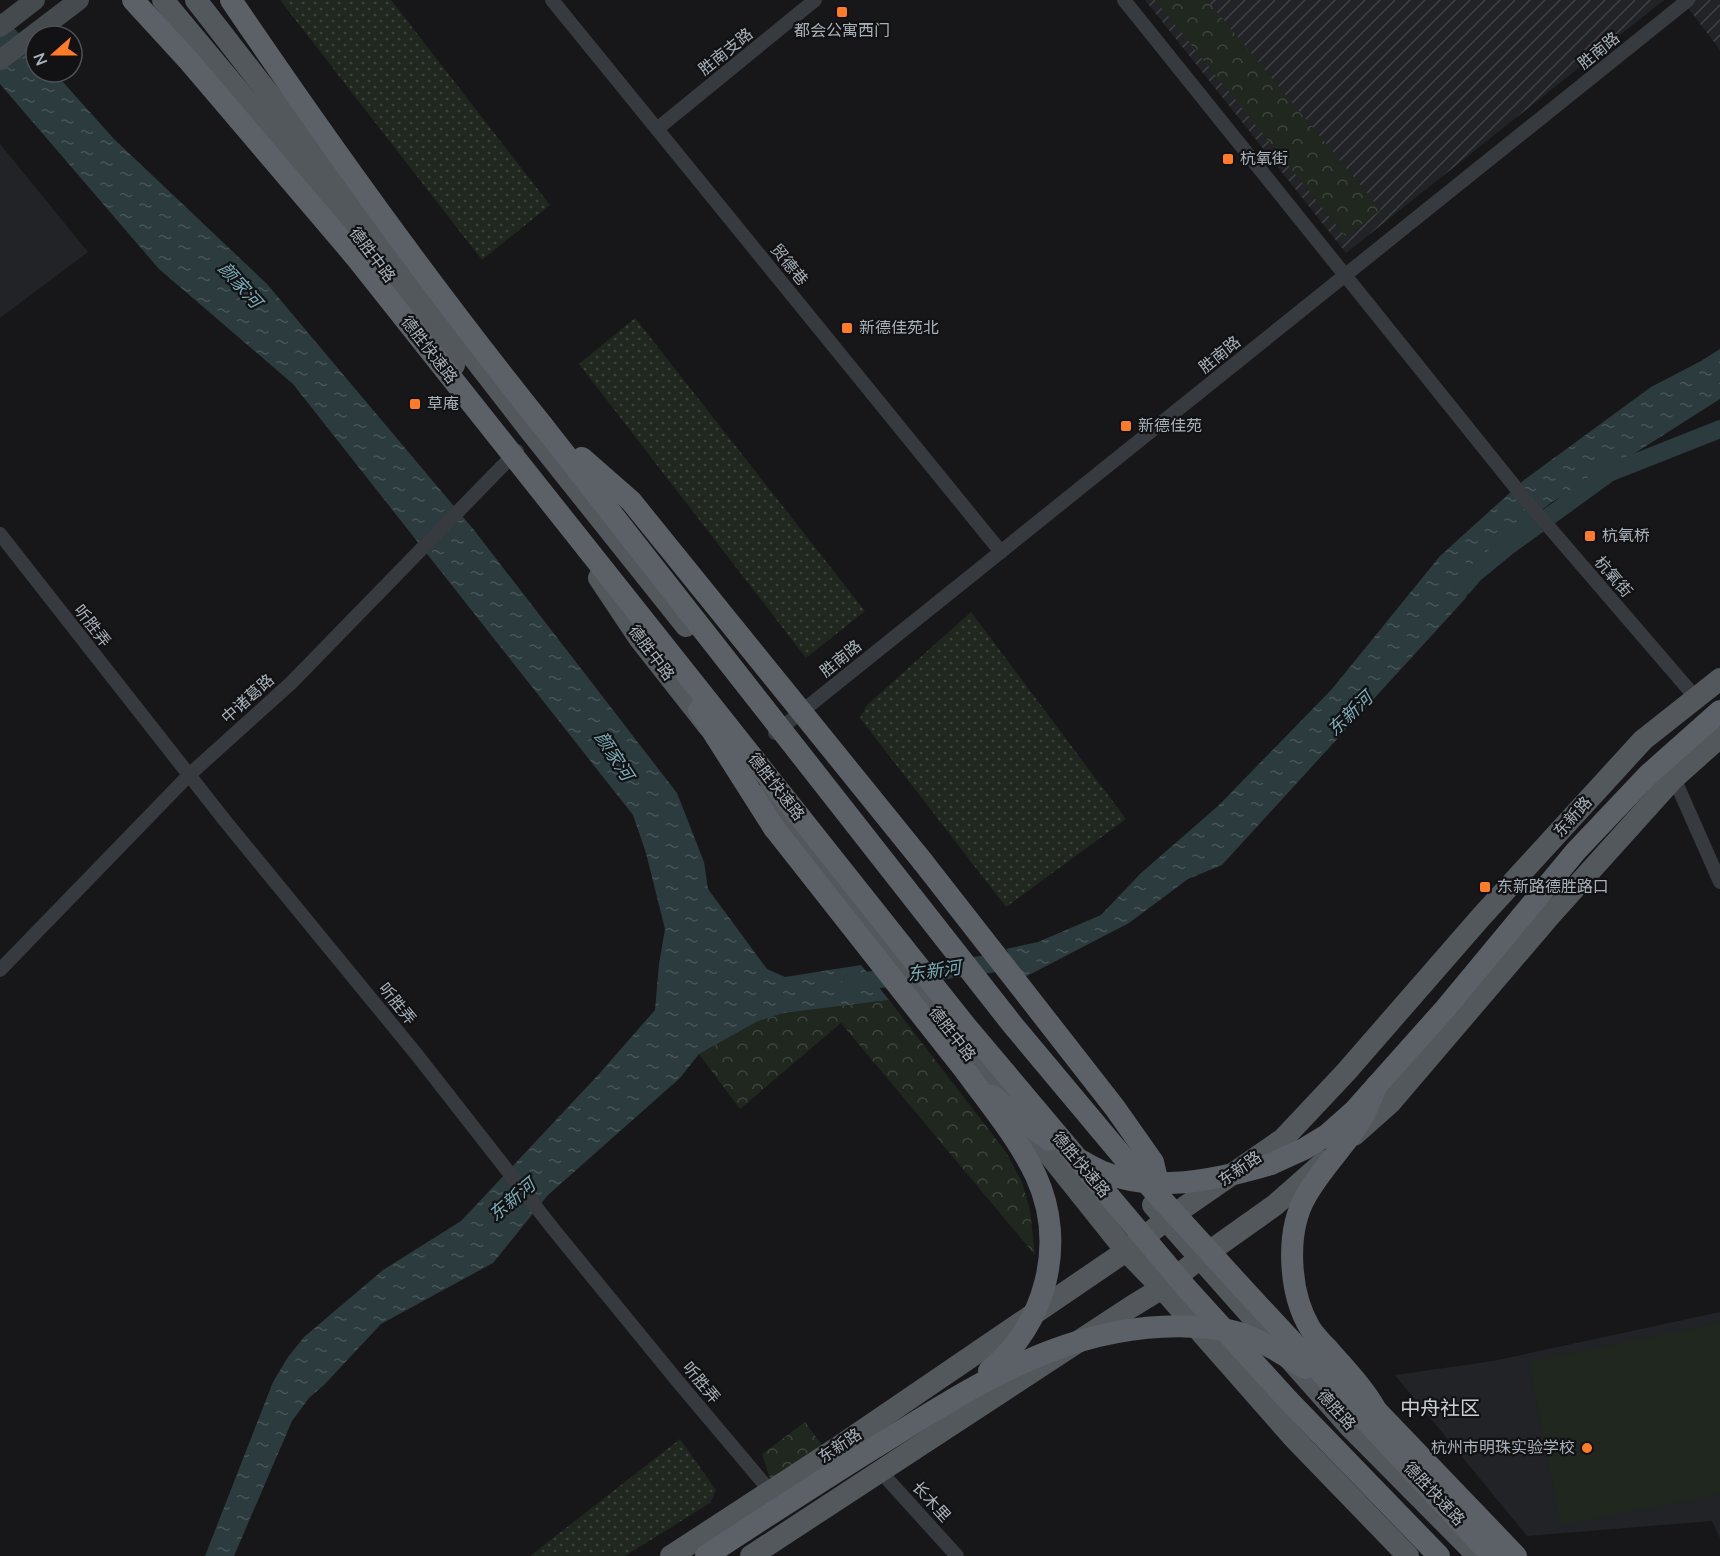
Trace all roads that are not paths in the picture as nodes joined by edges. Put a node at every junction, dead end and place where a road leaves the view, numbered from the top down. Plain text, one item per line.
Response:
1 (79, 0) edge
2 (133, 0) edge
3 (163, 0) edge
4 (196, 0) edge
5 (231, 0) edge
6 (552, 0) edge
7 (815, 0) edge
8 (1124, 0) edge
9 (1688, 0) edge
10 (30, 4) edge
11 (0, 27) edge
12 (0, 60) edge
13 (657, 129) junction
14 (1345, 276) junction
15 (543, 426) junction
16 (517, 451) junction
17 (0, 534) edge
18 (1001, 552) junction
19 (637, 612) junction
20 (1720, 679) edge
21 (1696, 698) junction
22 (1720, 711) edge
23 (772, 735) junction
24 (1720, 737) edge
25 (189, 775) junction
26 (1674, 778) junction
27 (1720, 882) edge
28 (0, 970) edge
29 (967, 1073) junction
30 (1377, 1085) junction
31 (1166, 1221) junction
32 (1126, 1251) junction
33 (1199, 1259) junction
34 (1162, 1288) junction
35 (963, 1392) junction
36 (1376, 1410) junction
37 (880, 1471) junction
38 (771, 1492) junction
39 (671, 1556) edge
40 (706, 1556) edge
41 (751, 1556) edge
42 (957, 1556) edge
43 (1408, 1556) edge
44 (1439, 1556) edge
45 (1478, 1556) edge
46 (1492, 1556) edge
47 (1516, 1556) edge

1 - 12 main road
2 - 19 highway, 德胜快速路, bridge
3 - 16 main road, 德胜中路
4 - 23 main road, 德胜中路
5 - 15 highway, 德胜快速路
6 - 13 street, 贸德巷
7 - 13 street, 胜南支路
8 - 14 street, 杭氧街
9 - 14 street, 胜南路
10 - 11 main road
13 - 18 street, 贸德巷
14 - 18 street, 胜南路
14 - 21 street, 杭氧街
15 - 31 highway, bridge
15 - 46 highway, 德胜快速路, bridge
16 - 25 street, 中诸葛路
16 - 32 main road, 德胜中路
17 - 25 street, 听胜弄
18 - 23 street, 胜南路
19 - 29 highway, bridge
19 - 44 highway, 德胜快速路, bridge
20 - 21 main road, 东新路
21 - 31 main road, 东新路
22 - 30 highway
23 - 31 main road, 德胜中路
24 - 26 main road
25 - 28 street, 中诸葛路
25 - 38 street, 听胜弄
26 - 27 street
26 - 33 main road
29 - 30 highway, bridge
29 - 35 highway, bridge
30 - 36 highway, bridge
31 - 32 main road, 东新路
31 - 33 main road, 德胜中路
32 - 34 main road, 德胜中路
32 - 38 main road, 东新路
33 - 34 main road
33 - 45 main road, 德胜路
34 - 37 main road
34 - 43 main road
35 - 36 highway, bridge
35 - 40 highway, bridge
36 - 47 highway
37 - 41 main road
37 - 42 street, 长木里
38 - 39 main road, 东新路

